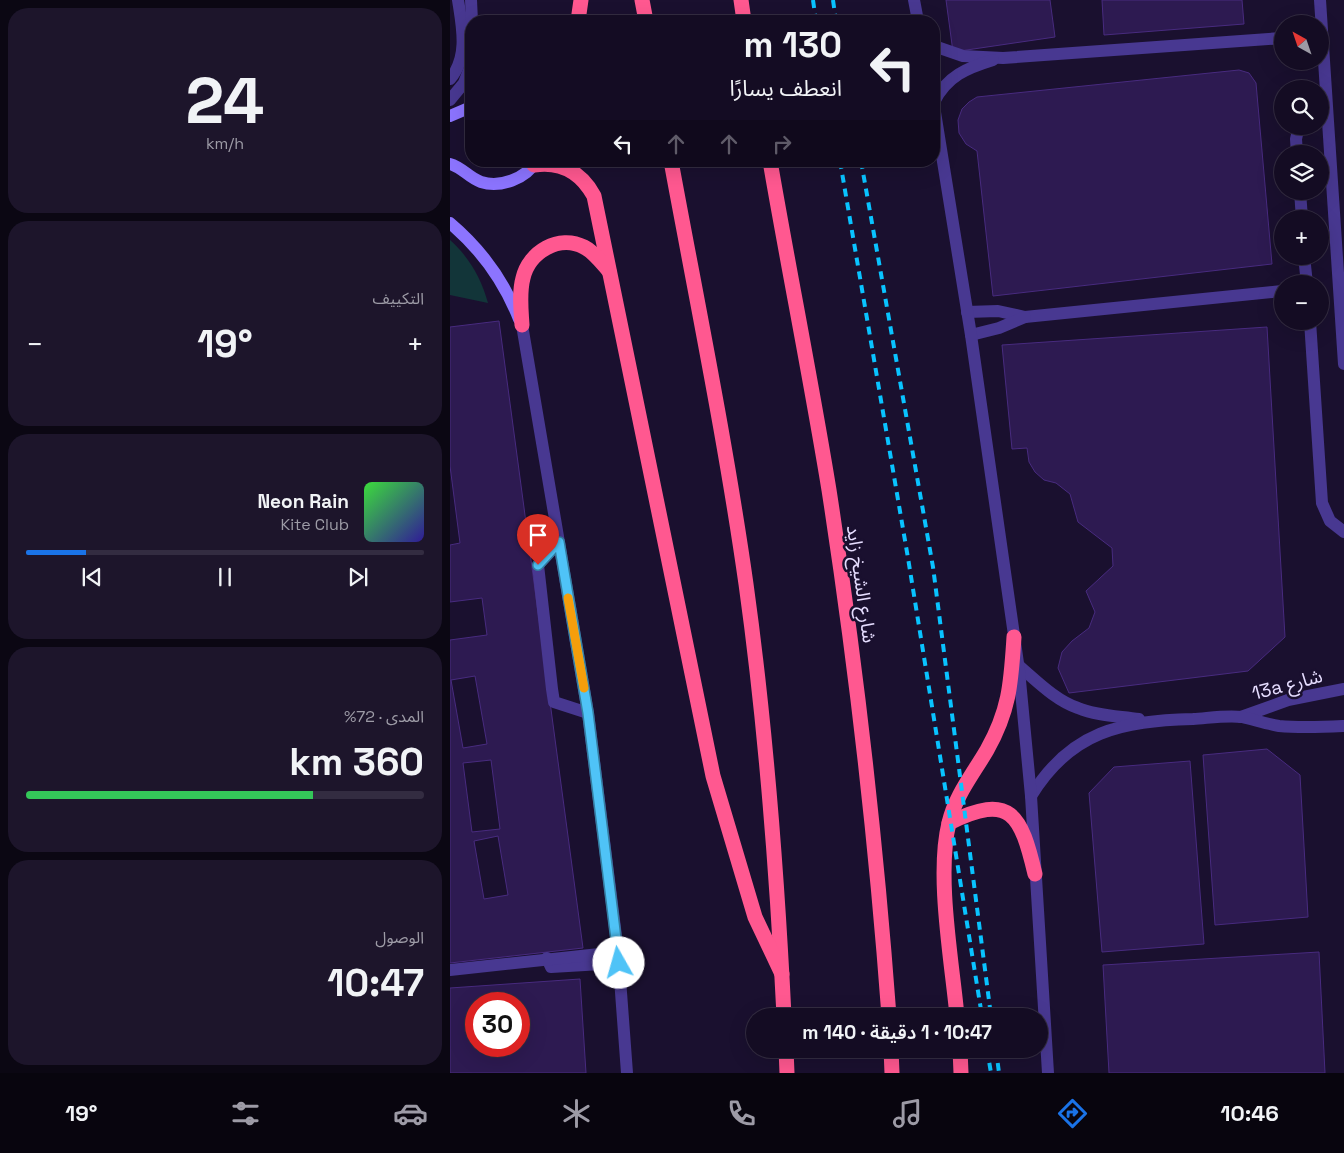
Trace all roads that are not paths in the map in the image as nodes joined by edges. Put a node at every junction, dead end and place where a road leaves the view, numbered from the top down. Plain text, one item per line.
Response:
1 (458, 0) edge
2 (471, 0) edge
3 (581, 0) edge
4 (642, 0) edge
5 (741, 0) edge
6 (914, 0) edge
7 (1320, 0) edge
8 (472, 15) edge
9 (579, 15) edge
10 (645, 15) edge
11 (743, 15) edge
12 (917, 15) edge
13 (1321, 15) edge
14 (1274, 39) edge
15 (940, 48) edge
16 (1003, 58) junction
17 (450, 79) edge
18 (465, 80) edge
19 (940, 92) edge
20 (450, 100) edge
21 (465, 110) edge
22 (450, 116) edge
23 (1326, 135) edge
24 (940, 143) edge
25 (450, 164) edge
26 (530, 167) edge
27 (565, 167) edge
28 (672, 167) edge
29 (771, 167) edge
30 (450, 223) edge
31 (611, 273) junction
32 (1274, 292) edge
33 (967, 312) junction
34 (1025, 317) junction
35 (522, 325) junction
36 (1311, 330) edge
37 (971, 335) junction
38 (1344, 364) edge
39 (1344, 532) edge
40 (559, 542) junction
41 (1014, 637) junction
42 (1018, 665) junction
43 (1344, 689) edge
44 (588, 713) junction
45 (1241, 717) junction
46 (1149, 720) junction
47 (1344, 726) edge
48 (1031, 796) junction
49 (948, 823) junction
50 (1035, 874) junction
51 (619, 958) junction
52 (450, 970) edge
53 (782, 974) junction
54 (784, 1008) edge
55 (887, 1008) edge
56 (956, 1008) edge
57 (787, 1058) edge
58 (891, 1058) edge
59 (960, 1058) edge
60 (627, 1073) edge
61 (788, 1073) edge
62 (892, 1073) edge
63 (961, 1073) edge
64 (1048, 1073) edge

1 - 17 street
2 - 8 street
3 - 9 highway
4 - 10 highway
5 - 11 highway
6 - 12 street
7 - 13 street
14 - 16 street
15 - 16 street
16 - 19 street
18 - 20 street
21 - 22 main road
23 - 38 street
24 - 33 street
25 - 26 main road
27 - 31 highway
28 - 53 highway
29 - 55 highway, شارع الشيخ زايد
30 - 35 main road
31 - 35 highway
31 - 53 highway
32 - 34 street
33 - 34 street
33 - 37 street
34 - 37 street
35 - 40 street
36 - 39 street
37 - 41 street
40 - 44 street
40 - 44 street
41 - 42 street
41 - 49 highway
42 - 46 street, 13a شارع
42 - 48 street
43 - 45 street, 13a شارع
44 - 51 street
45 - 46 street, 13a شارع
45 - 47 street, 13a شارع
46 - 48 street, 13a شارع
48 - 50 street
49 - 50 highway
49 - 56 highway
50 - 64 street
51 - 52 street
51 - 60 street
53 - 54 highway
57 - 61 highway
58 - 62 highway
59 - 63 highway

